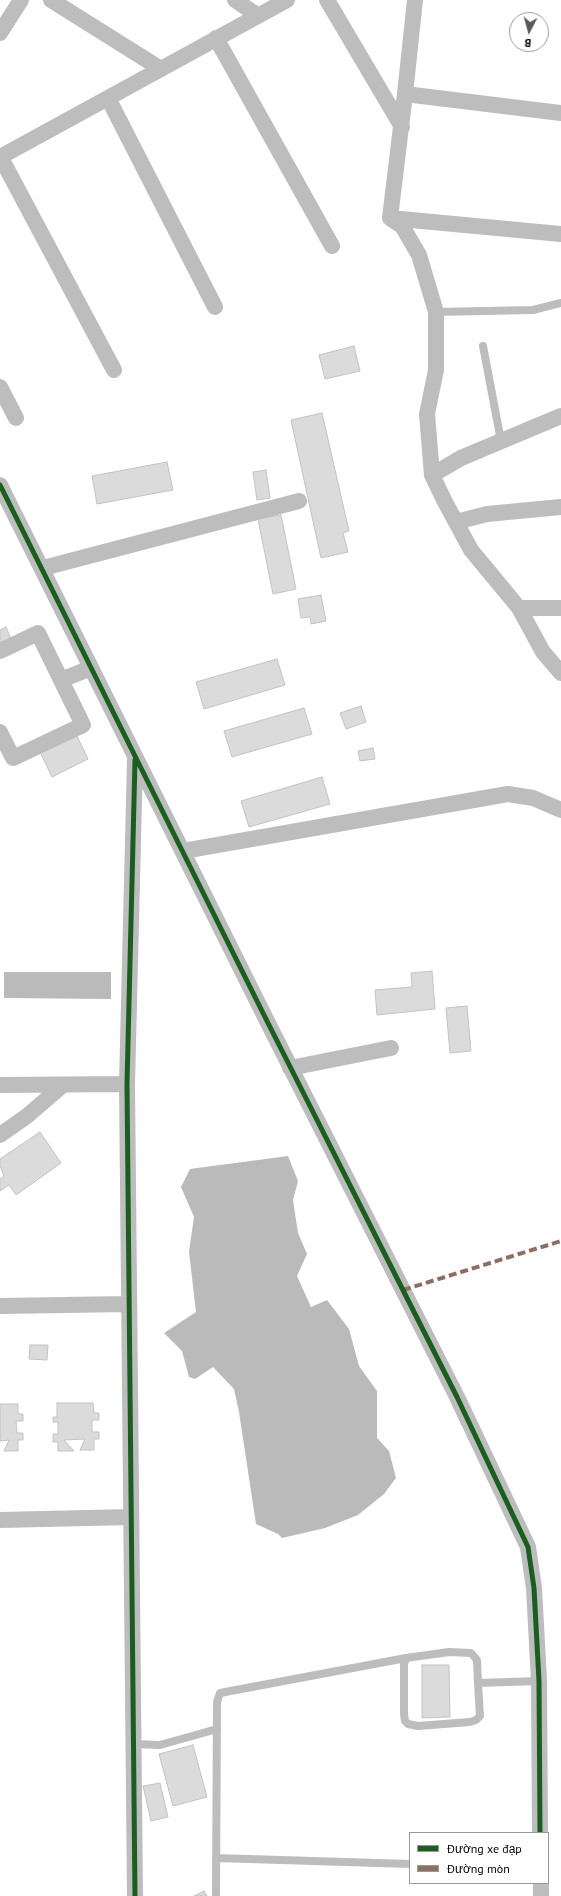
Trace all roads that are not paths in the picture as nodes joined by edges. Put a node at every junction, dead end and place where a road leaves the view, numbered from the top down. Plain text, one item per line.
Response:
1 (21, 0) edge
2 (51, 0) edge
3 (235, 0) edge
4 (287, 0) edge
5 (327, 0) edge
6 (414, 0) edge
7 (257, 15) junction
8 (0, 33) edge
9 (216, 38) junction
10 (161, 69) junction
11 (405, 94) junction
12 (108, 98) junction
13 (561, 113) edge
14 (402, 127) junction
15 (0, 157) edge
16 (390, 218) junction
17 (561, 234) edge
18 (332, 246) dead end
19 (561, 303) edge
20 (215, 307) dead end
21 (436, 312) junction
22 (483, 346) dead end
23 (114, 370) dead end
24 (0, 387) edge
25 (561, 416) edge
26 (16, 418) dead end
27 (501, 441) junction
28 (432, 475) junction
29 (0, 485) edge
30 (299, 501) dead end
31 (561, 507) edge
32 (456, 522) junction
33 (43, 568) junction
34 (519, 608) junction
35 (561, 608) edge
36 (0, 651) edge
37 (91, 668) junction
38 (561, 673) edge
39 (61, 680) junction
40 (0, 732) edge
41 (135, 759) junction
42 (561, 810) edge
43 (183, 851) junction
44 (391, 1048) dead end
45 (290, 1068) junction
46 (127, 1084) junction
47 (0, 1085) edge
48 (63, 1085) junction
49 (0, 1135) edge
50 (128, 1304) junction
51 (0, 1306) edge
52 (131, 1517) junction
53 (0, 1520) edge
54 (406, 1658) junction
55 (538, 1681) junction
56 (478, 1684) junction
57 (217, 1729) junction
58 (133, 1744) junction
59 (540, 1832) edge
60 (216, 1858) junction
61 (409, 1864) edge
62 (541, 1884) edge
63 (135, 1896) edge
64 (216, 1896) edge
65 (541, 1896) edge

1 - 8 street
2 - 10 street
3 - 7 street
4 - 7 street
5 - 14 street
6 - 11 street
7 - 9 street
9 - 10 street
9 - 18 street
10 - 12 street
11 - 13 street
11 - 14 street
12 - 15 street
12 - 20 street
14 - 16 street
15 - 23 street
16 - 17 street
16 - 21 street
19 - 21 lane
21 - 28 street
22 - 27 lane
24 - 26 street
25 - 27 street
27 - 28 street
28 - 32 street
29 - 33 street
30 - 33 street
31 - 32 street
32 - 34 street
33 - 37 street
34 - 35 street
34 - 38 street
36 - 39 street
37 - 39 street
37 - 41 street
39 - 40 street
41 - 43 street
41 - 46 street
42 - 43 street
43 - 45 street
44 - 45 street
45 - 55 street
46 - 48 street
46 - 50 street
47 - 48 street
48 - 49 street
50 - 51 street
50 - 52 street
52 - 53 street
52 - 58 street
54 - 56 lane
54 - 56 lane
54 - 57 lane
55 - 56 lane
55 - 59 street
57 - 58 lane
57 - 60 lane
58 - 63 street
60 - 61 lane
60 - 64 lane
62 - 65 street

